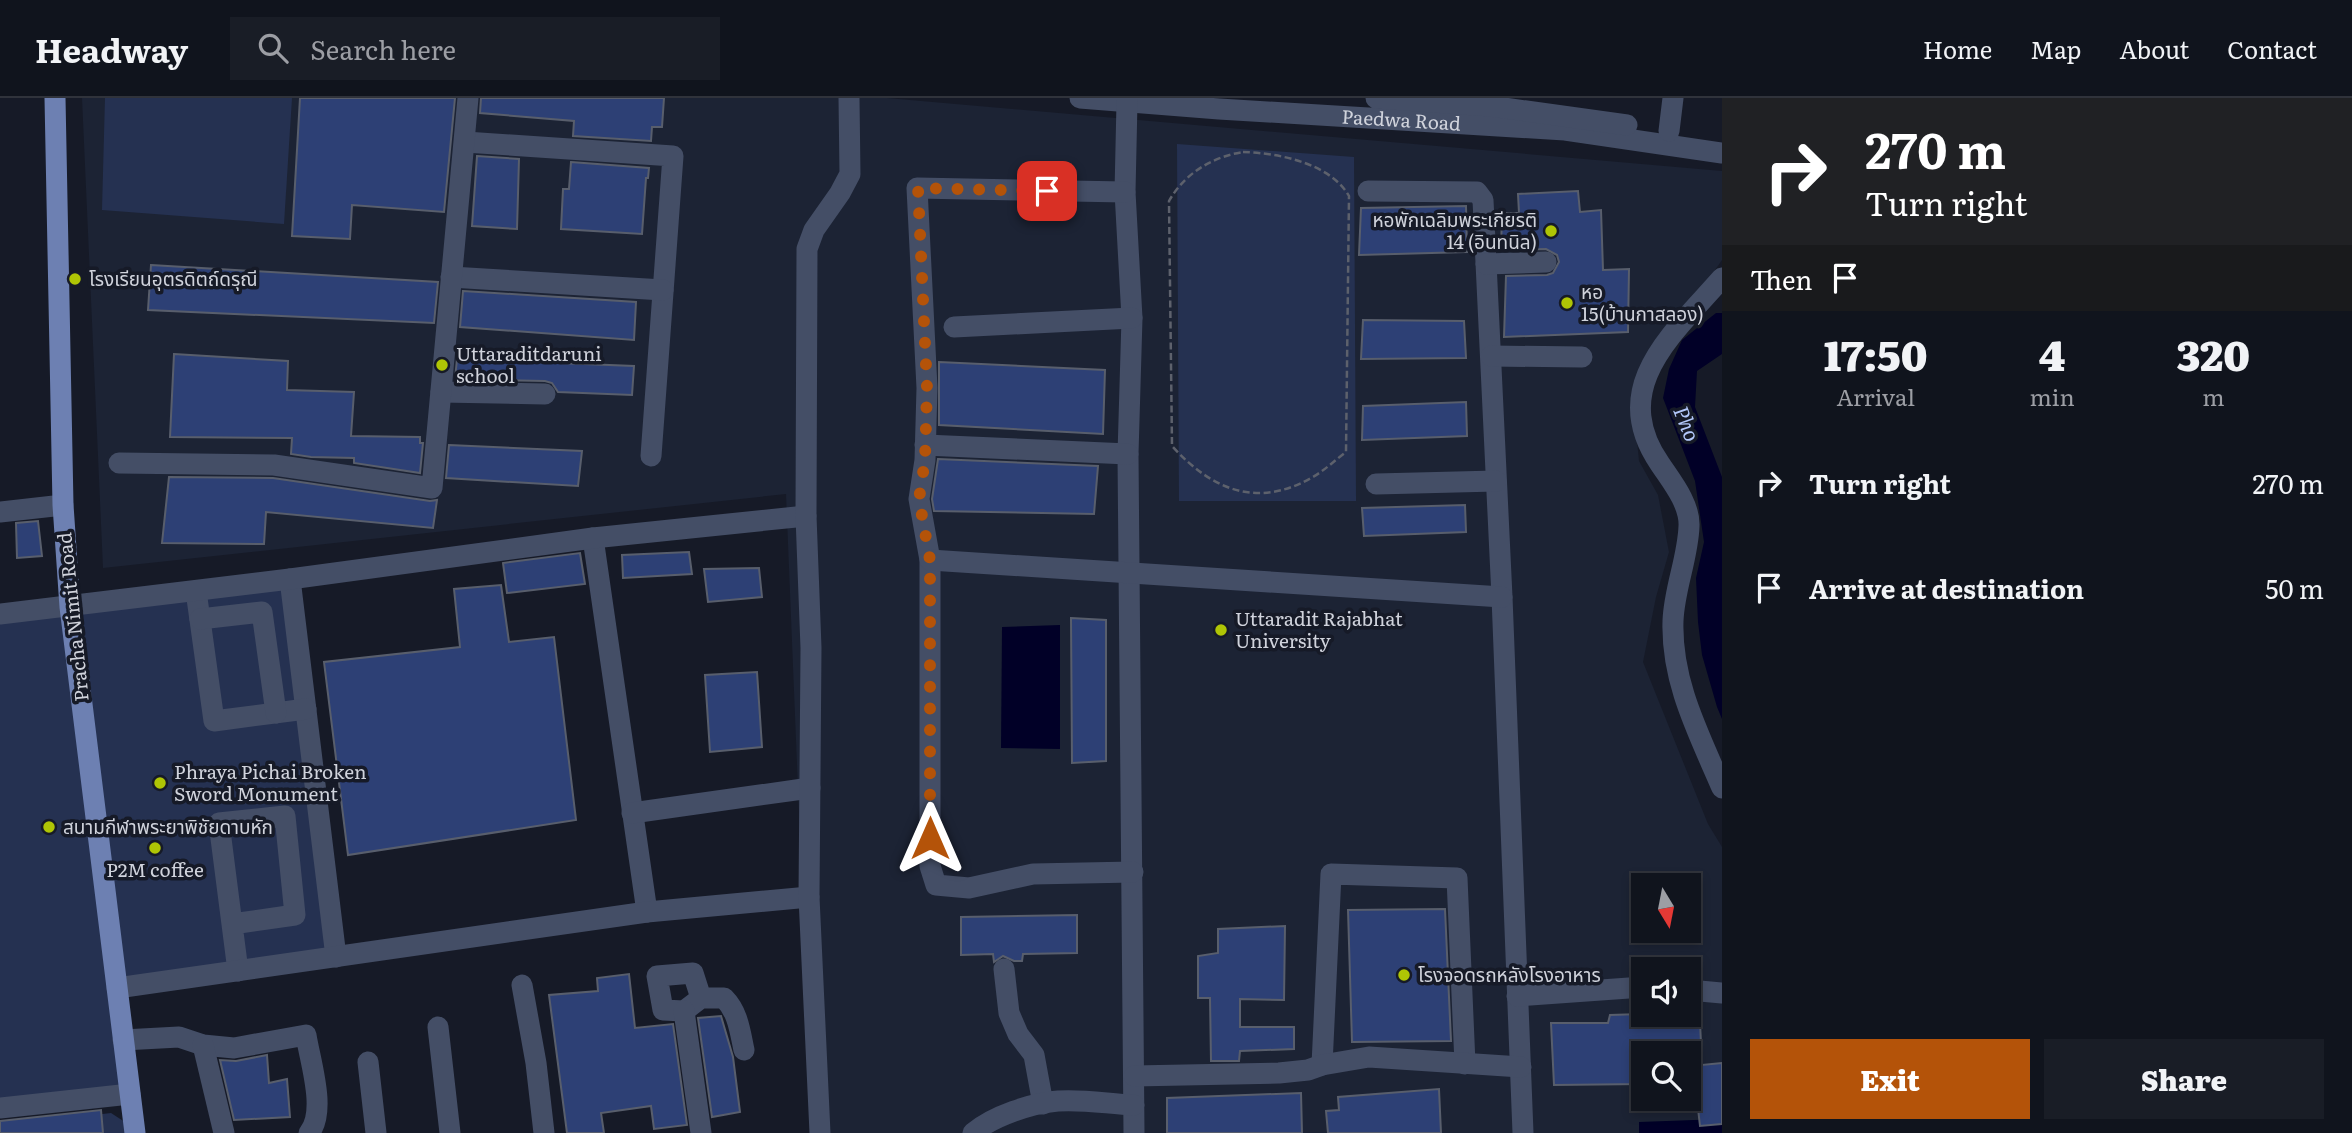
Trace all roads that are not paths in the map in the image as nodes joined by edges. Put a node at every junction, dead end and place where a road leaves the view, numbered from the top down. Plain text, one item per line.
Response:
1 (55, 98) edge
2 (468, 98) edge
3 (849, 98) edge
4 (1080, 98) edge
5 (1376, 98) edge
6 (1673, 98) edge
7 (1127, 102) junction
8 (1219, 104) edge
9 (1561, 106) edge
10 (1669, 131) junction
11 (1722, 138) edge
12 (465, 142) junction
13 (1722, 153) edge
14 (1368, 191) dead end
15 (1125, 192) junction
16 (1546, 262) dead end
17 (1486, 264) junction
18 (451, 277) junction
19 (1722, 278) edge
20 (663, 290) junction
21 (1132, 318) junction
22 (954, 327) dead end
23 (1490, 356) junction
24 (1582, 357) dead end
25 (442, 392) junction
26 (545, 394) dead end
27 (925, 445) junction
28 (1128, 454) junction
29 (651, 456) dead end
30 (119, 463) dead end
31 (1496, 481) junction
32 (1376, 484) dead end
33 (62, 505) junction
34 (0, 512) edge
35 (806, 516) junction
36 (593, 538) junction
37 (930, 560) junction
38 (1130, 574) junction
39 (290, 579) junction
40 (196, 592) junction
41 (1502, 597) junction
42 (70, 607) junction
43 (0, 614) edge
44 (200, 619) junction
45 (306, 709) junction
46 (276, 713) junction
47 (810, 788) junction
48 (1722, 788) edge
49 (632, 813) junction
50 (1133, 872) junction
51 (809, 897) junction
52 (647, 912) junction
53 (232, 924) junction
54 (336, 957) junction
55 (1004, 969) dead end
56 (237, 971) junction
57 (522, 985) dead end
58 (117, 988) junction
59 (1631, 988) edge
60 (1701, 991) edge
61 (1722, 993) edge
62 (1517, 996) junction
63 (702, 998) junction
64 (684, 1011) junction
65 (438, 1027) dead end
66 (123, 1040) junction
67 (203, 1045) junction
68 (744, 1050) dead end
69 (368, 1062) dead end
70 (1465, 1064) junction
71 (1322, 1065) junction
72 (1521, 1067) junction
73 (1134, 1076) junction
74 (130, 1094) junction
75 (1043, 1104) junction
76 (1134, 1105) junction
77 (0, 1108) edge
78 (135, 1133) edge
79 (224, 1133) edge
80 (309, 1133) edge
81 (376, 1133) edge
82 (450, 1133) edge
83 (544, 1133) edge
84 (701, 1133) edge
85 (820, 1133) edge
86 (973, 1133) edge
87 (1134, 1133) edge
88 (1523, 1133) edge

1 - 33 main road, Pracha Nimit Road
2 - 12 street
3 - 35 street
4 - 7 street, Paedwa Road
5 - 9 street
6 - 10 street
7 - 8 street, Paedwa Road
7 - 15 street
8 - 13 street, Paedwa Road
9 - 10 street
10 - 11 street
12 - 18 street
12 - 20 street
14 - 17 street
15 - 21 street
15 - 27 street
16 - 17 street
17 - 23 street
18 - 20 street
18 - 25 street
19 - 48 street
20 - 29 street
21 - 22 street
21 - 28 street
23 - 24 street
23 - 31 street
25 - 26 street
25 - 30 street
27 - 28 street
27 - 37 street
28 - 38 street
31 - 32 street
31 - 41 street
33 - 34 street
33 - 42 main road, Pracha Nimit Road
35 - 36 street
35 - 47 street
36 - 39 street
36 - 49 street
37 - 38 street
37 - 50 street
38 - 41 street
38 - 50 street
39 - 40 street
39 - 45 street
40 - 42 street
40 - 44 street
41 - 62 street
42 - 43 street
42 - 58 main road, Pracha Nimit Road
44 - 46 street
44 - 46 street
45 - 46 street
45 - 54 street
47 - 49 street
47 - 51 street
49 - 52 street
50 - 73 street
51 - 52 street
51 - 85 street
52 - 54 street
53 - 53 street
53 - 56 street
54 - 56 street
55 - 75 street
56 - 58 street
57 - 83 street
58 - 66 main road, Pracha Nimit Road
59 - 62 street
60 - 61 street
62 - 72 street
63 - 64 street
63 - 64 street
63 - 68 street
64 - 84 street
65 - 82 street
66 - 67 street
66 - 74 main road, Pracha Nimit Road
67 - 79 street
67 - 80 street
69 - 81 street
70 - 71 street
70 - 71 street
70 - 72 street
71 - 73 street
72 - 88 street
73 - 76 street
74 - 77 street
74 - 78 main road, Pracha Nimit Road
75 - 76 street
75 - 86 street
76 - 87 street

